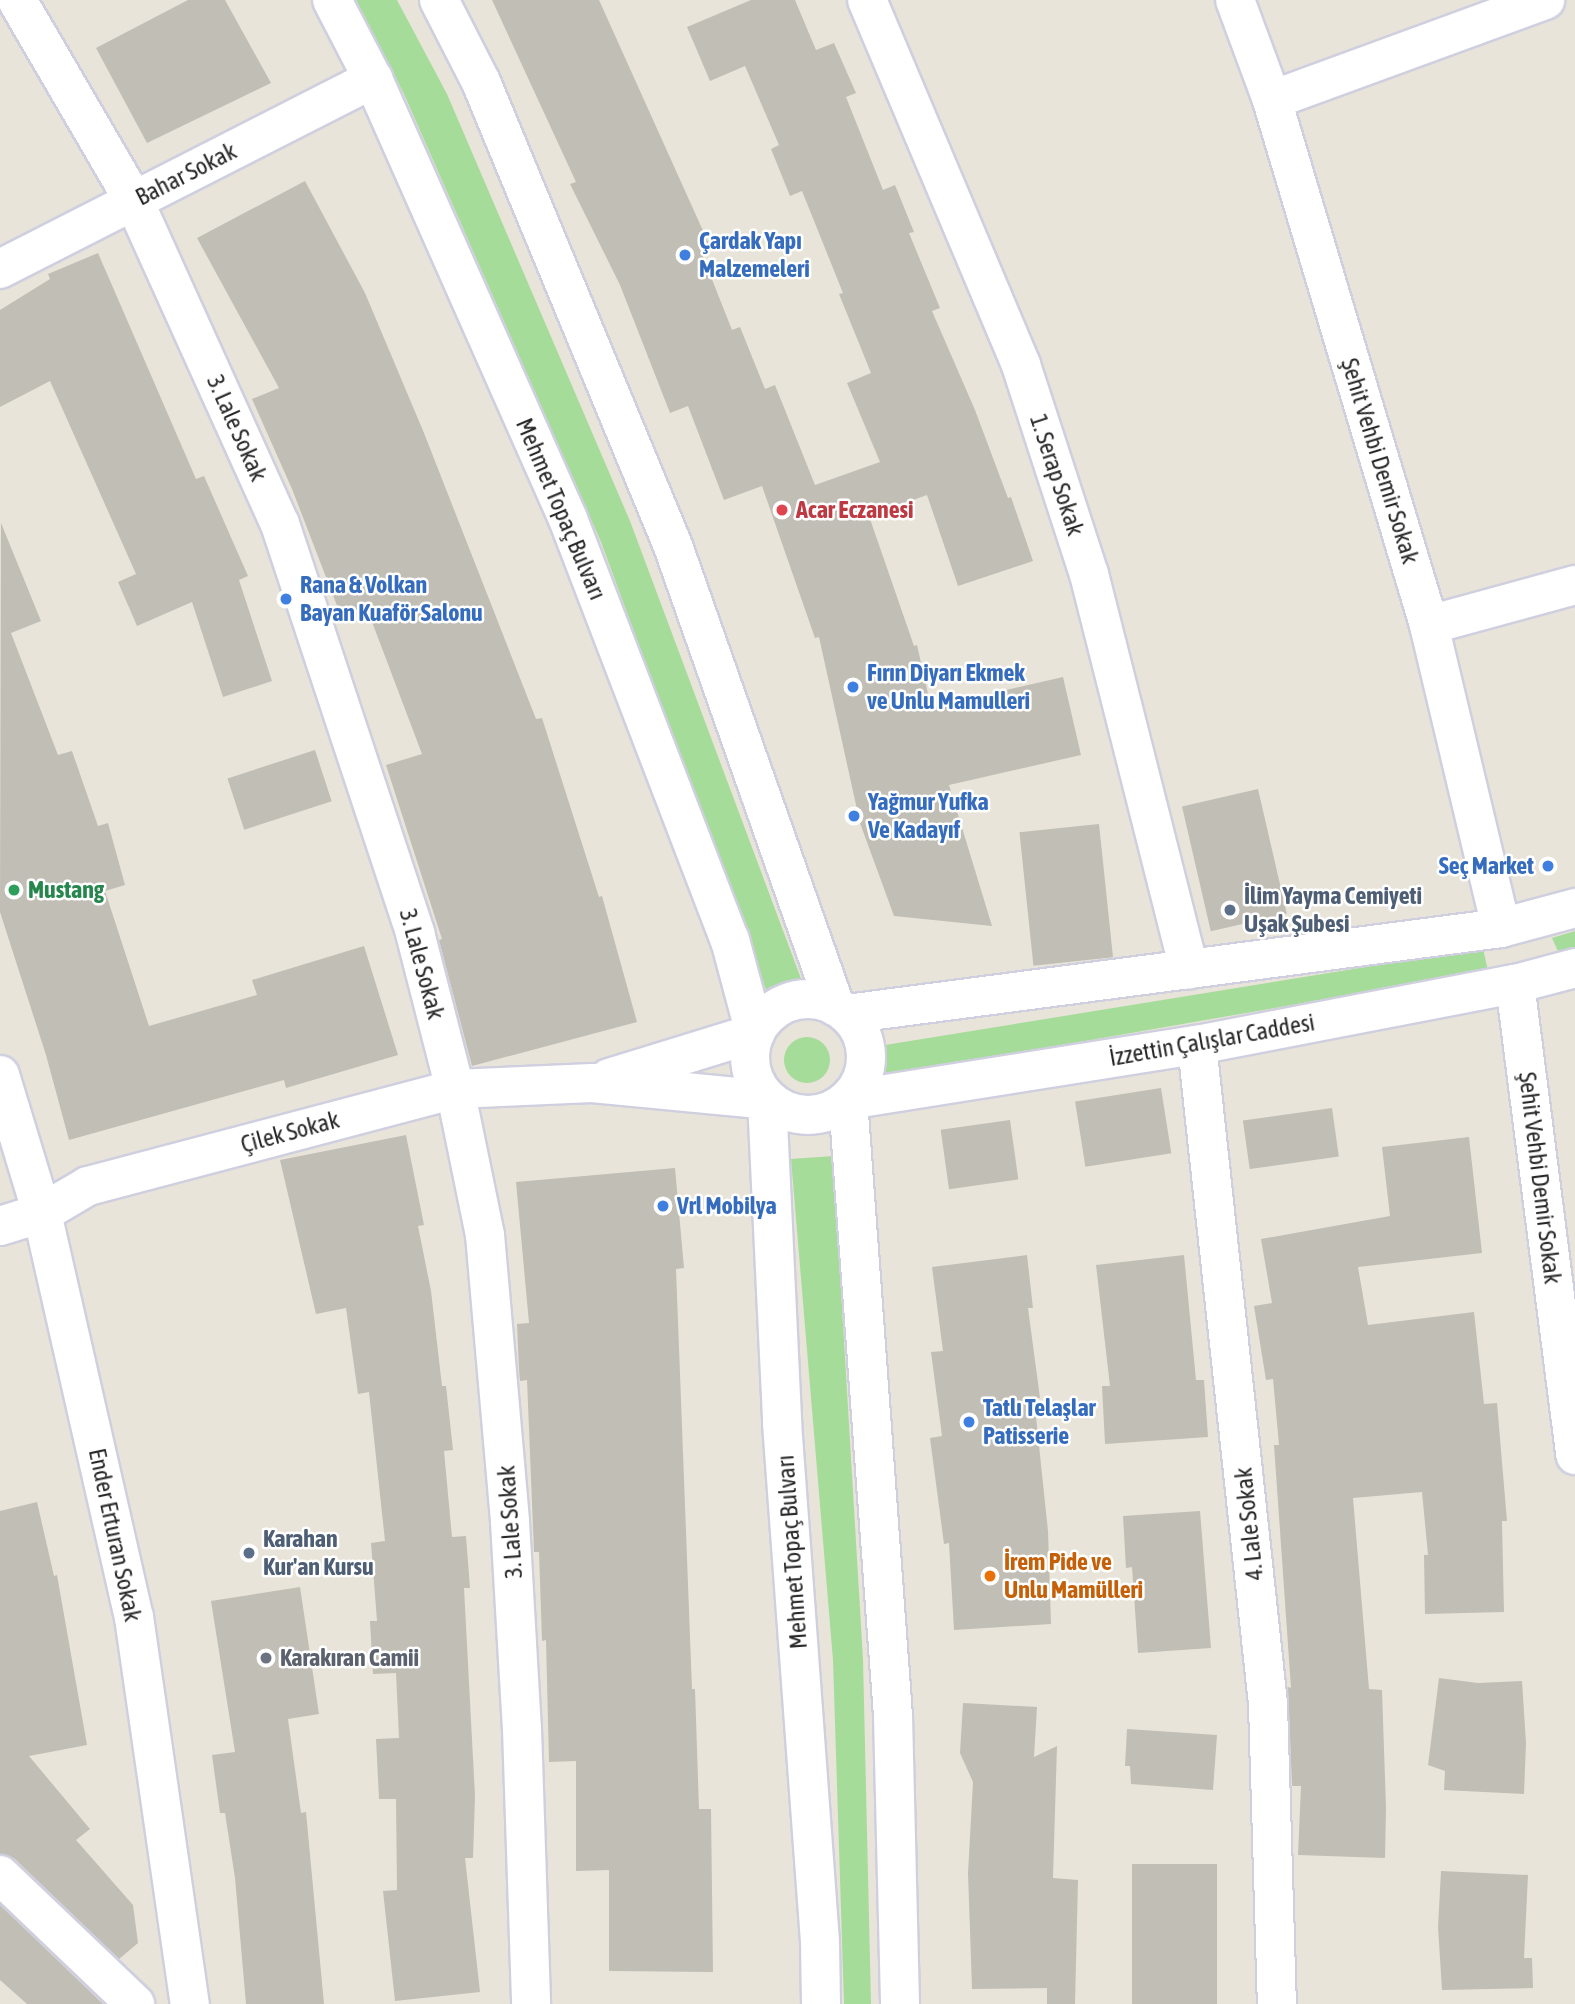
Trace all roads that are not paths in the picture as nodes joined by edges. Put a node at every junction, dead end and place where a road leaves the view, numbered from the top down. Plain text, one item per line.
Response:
1 (17, 0) edge
2 (332, 0) edge
3 (439, 0) edge
4 (867, 0) edge
5 (1235, 0) edge
6 (1545, 0) edge
7 (373, 79) junction
8 (1272, 100) junction
9 (134, 201) junction
10 (0, 269) edge
11 (1575, 585) edge
12 (1429, 625) junction
13 (1575, 908) edge
14 (1501, 928) junction
15 (1575, 968) edge
16 (1189, 970) junction
17 (1515, 984) junction
18 (841, 1010) junction
19 (754, 1033) junction
20 (1197, 1045) junction
21 (0, 1075) edge
22 (592, 1083) junction
23 (455, 1089) junction
24 (767, 1100) junction
25 (848, 1100) junction
26 (42, 1213) junction
27 (0, 1226) edge
28 (1575, 1455) edge
29 (0, 1875) edge
30 (135, 2004) edge
31 (190, 2004) edge
32 (531, 2004) edge
33 (821, 2004) edge
34 (900, 2004) edge
35 (1277, 2004) edge

1 - 9 street, 3. Lale Sokak
2 - 7 street, Mehmet Topaç Bulvarı
3 - 18 street
4 - 16 street, 1. Serap Sokak
5 - 8 street, Şehit Vehbi Demir Sokak
6 - 8 street
7 - 9 street, Bahar Sokak
7 - 19 street, Mehmet Topaç Bulvarı
8 - 12 street, Şehit Vehbi Demir Sokak
9 - 10 street, Bahar Sokak
9 - 23 street, 3. Lale Sokak
11 - 12 street
12 - 14 street, Şehit Vehbi Demir Sokak
13 - 14 street
14 - 16 street
14 - 17 street, Şehit Vehbi Demir Sokak
15 - 17 street, İzzettin Çalışlar Caddesi
16 - 18 street
17 - 20 street, İzzettin Çalışlar Caddesi
17 - 28 street, Şehit Vehbi Demir Sokak
18 - 19 street
18 - 25 street
19 - 22 street
19 - 24 street
20 - 25 street, İzzettin Çalışlar Caddesi
20 - 35 street, 4. Lale Sokak
21 - 26 street, Ender Erturan Sokak
22 - 23 street, Çilek Sokak
22 - 24 street
23 - 26 street, Çilek Sokak
23 - 32 street, 3. Lale Sokak
24 - 25 street
24 - 33 street, Mehmet Topaç Bulvarı
25 - 34 street
26 - 27 street, Çilek Sokak
26 - 31 street, Ender Erturan Sokak
29 - 30 street

